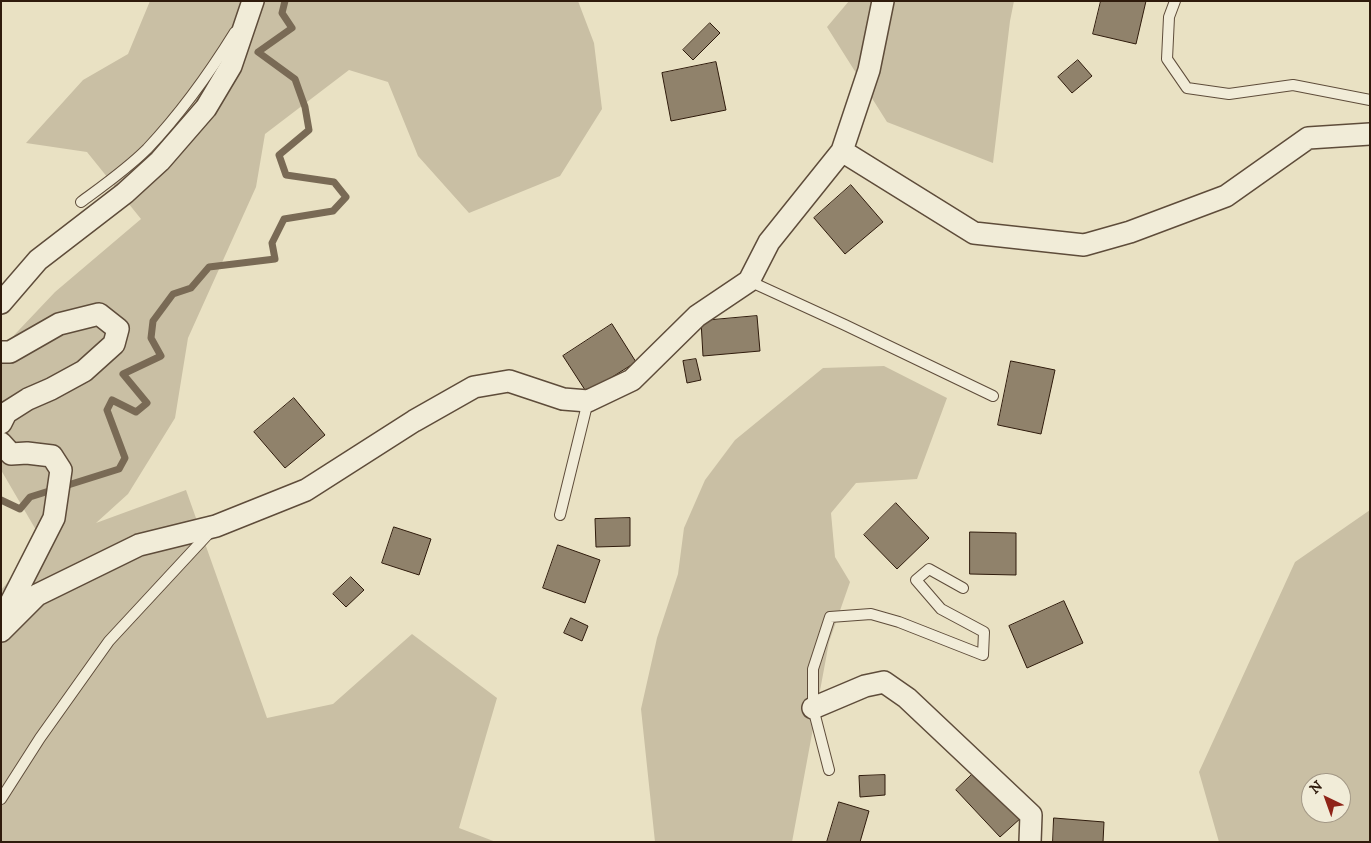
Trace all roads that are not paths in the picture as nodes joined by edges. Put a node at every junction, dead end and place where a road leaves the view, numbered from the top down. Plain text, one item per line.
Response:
1 (884, 1) edge
2 (1175, 1) edge
3 (252, 2) edge
4 (1370, 100) edge
5 (1370, 134) edge
6 (842, 150) junction
7 (81, 202) dead end
8 (749, 281) junction
9 (1, 303) edge
10 (1, 352) edge
11 (993, 396) dead end
12 (588, 401) junction
13 (1, 423) edge
14 (1, 443) edge
15 (560, 515) dead end
16 (216, 526) junction
17 (963, 588) dead end
18 (1, 623) edge
19 (1, 631) edge
20 (813, 708) junction
21 (829, 770) dead end
22 (1, 799) edge
23 (1030, 842) edge

1 - 6 street
2 - 4 lane
3 - 7 lane
3 - 9 street
5 - 6 street
6 - 8 street
8 - 11 lane
8 - 12 street
10 - 13 street
12 - 15 lane
12 - 16 street
14 - 18 street
16 - 19 street
16 - 22 lane
17 - 20 lane
20 - 21 lane
20 - 23 street

